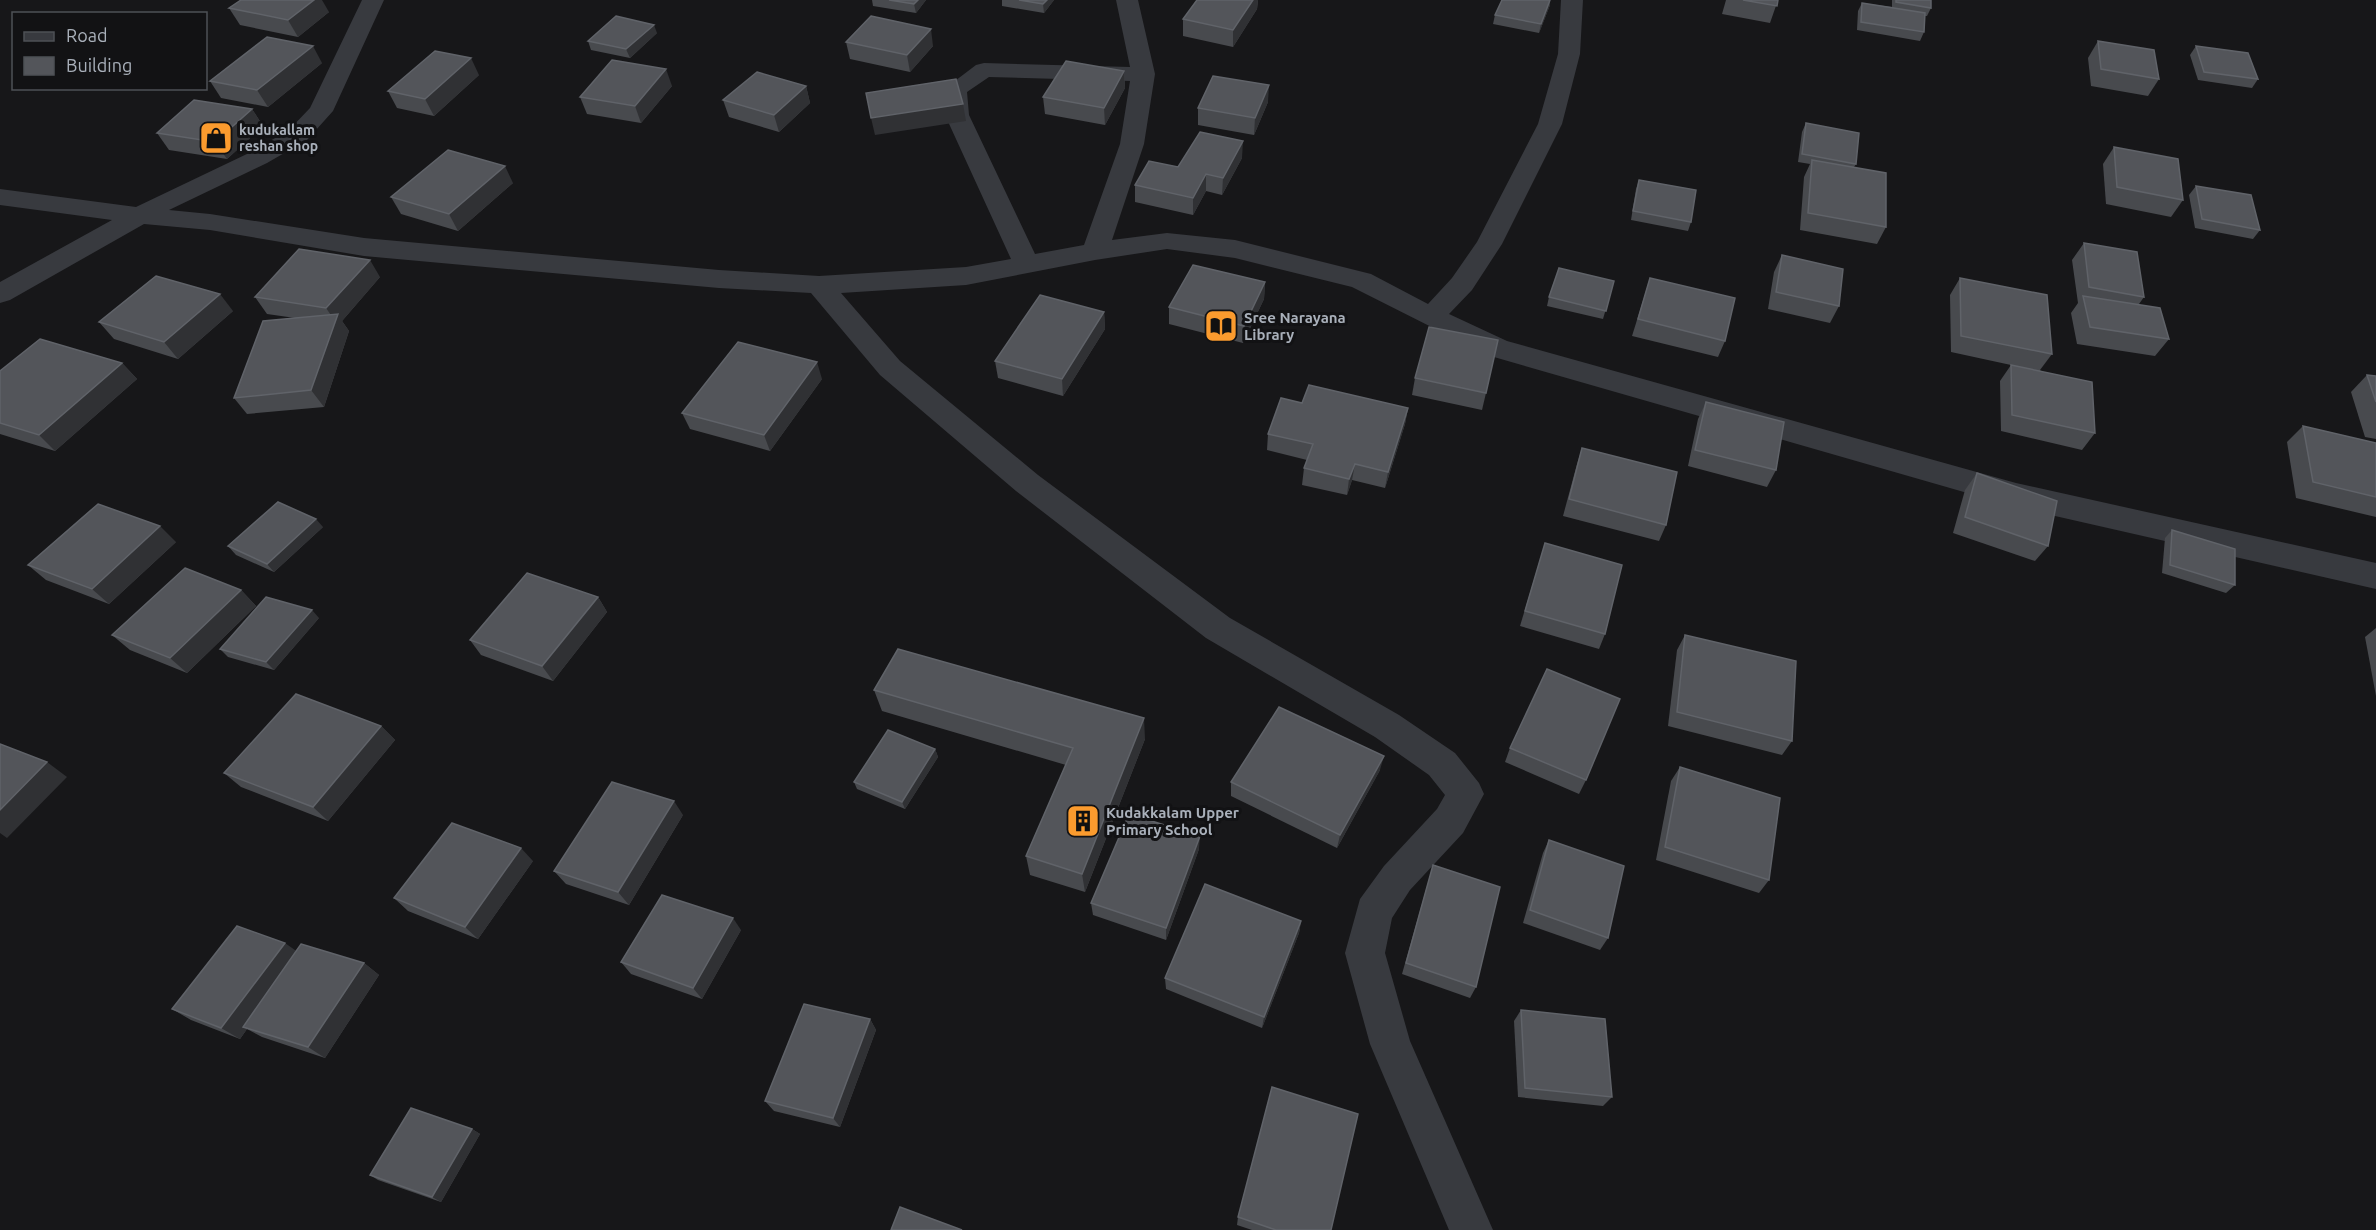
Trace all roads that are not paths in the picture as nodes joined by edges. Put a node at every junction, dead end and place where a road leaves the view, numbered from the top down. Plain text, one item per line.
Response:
1 (373, 0) edge
2 (1126, 0) edge
3 (1572, 0) edge
4 (1143, 74) junction
5 (0, 197) edge
6 (140, 216) junction
7 (1095, 251) junction
8 (1027, 264) junction
9 (819, 285) junction
10 (0, 294) edge
11 (1431, 317) junction
12 (2376, 576) edge
13 (1471, 1230) edge

1 - 6 street
2 - 4 street
3 - 11 street
4 - 7 street
4 - 8 street
5 - 6 street
6 - 9 street
6 - 10 street
7 - 8 street
7 - 11 street
8 - 9 street
9 - 13 street
11 - 12 street

